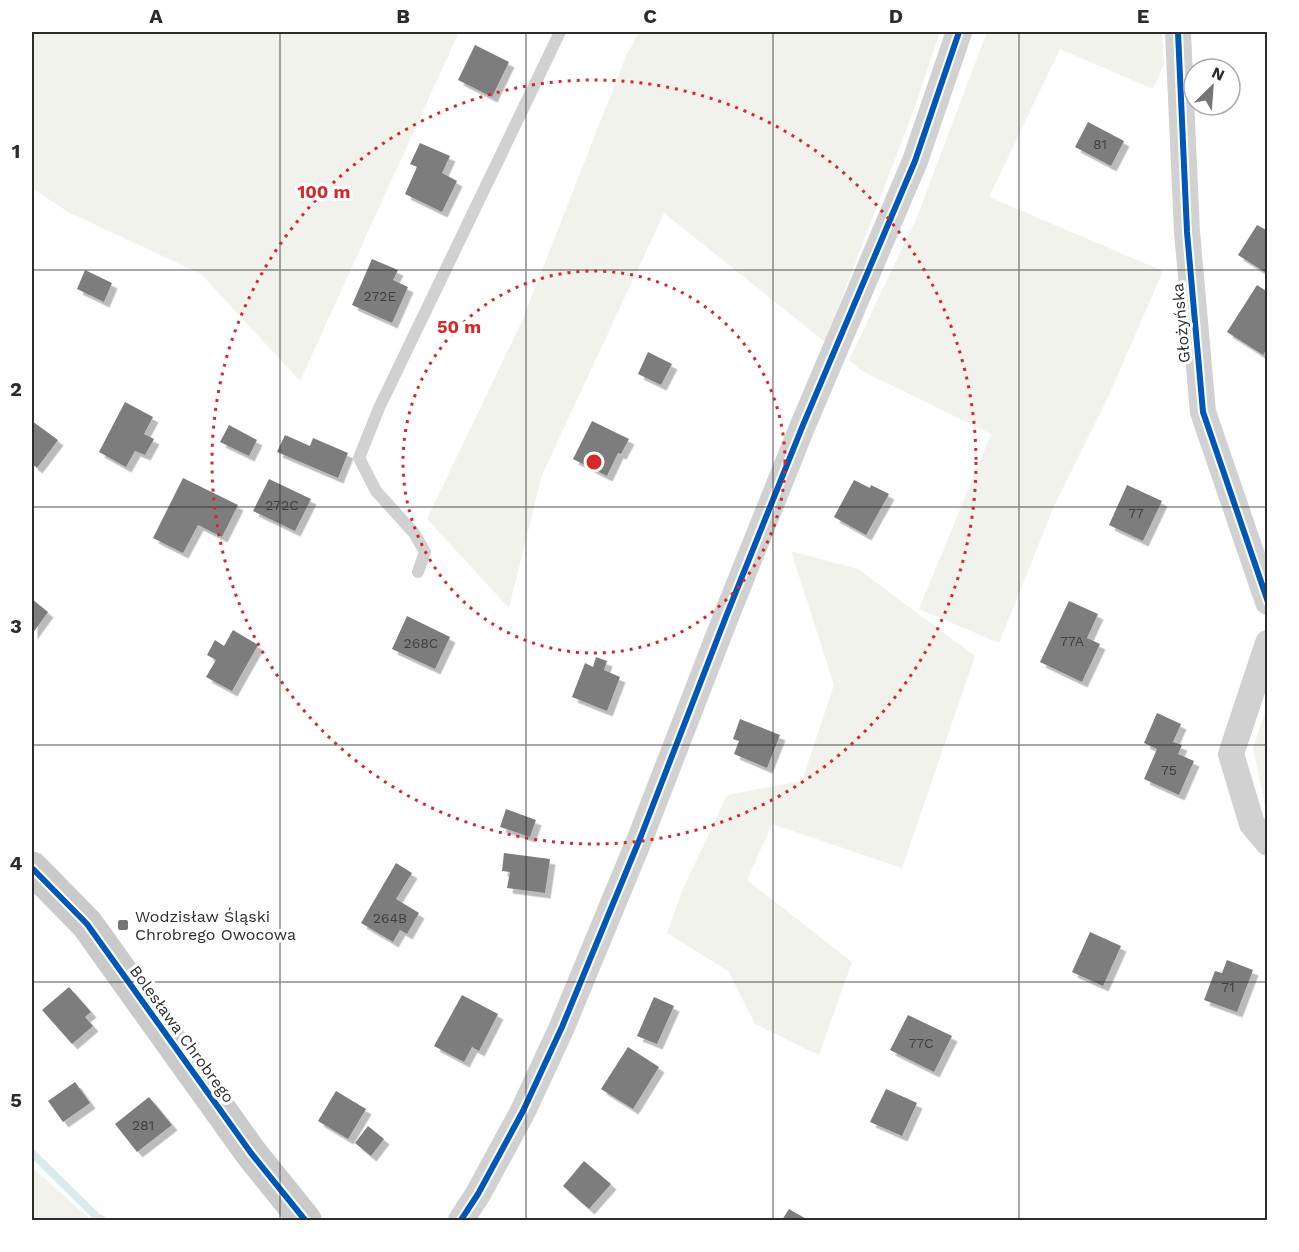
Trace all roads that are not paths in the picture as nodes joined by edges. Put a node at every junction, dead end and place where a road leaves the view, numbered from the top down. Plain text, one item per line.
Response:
1 (560, 32) edge
2 (959, 32) edge
3 (1178, 32) edge
4 (418, 572) dead end
5 (1268, 602) edge
6 (1267, 645) edge
7 (1268, 843) edge
8 (32, 868) edge
9 (305, 1221) edge
10 (461, 1221) edge

1 - 4 lane
2 - 10 street
3 - 5 street, Głożyńska
6 - 7 street
8 - 9 street, Bolesława Chrobrego

